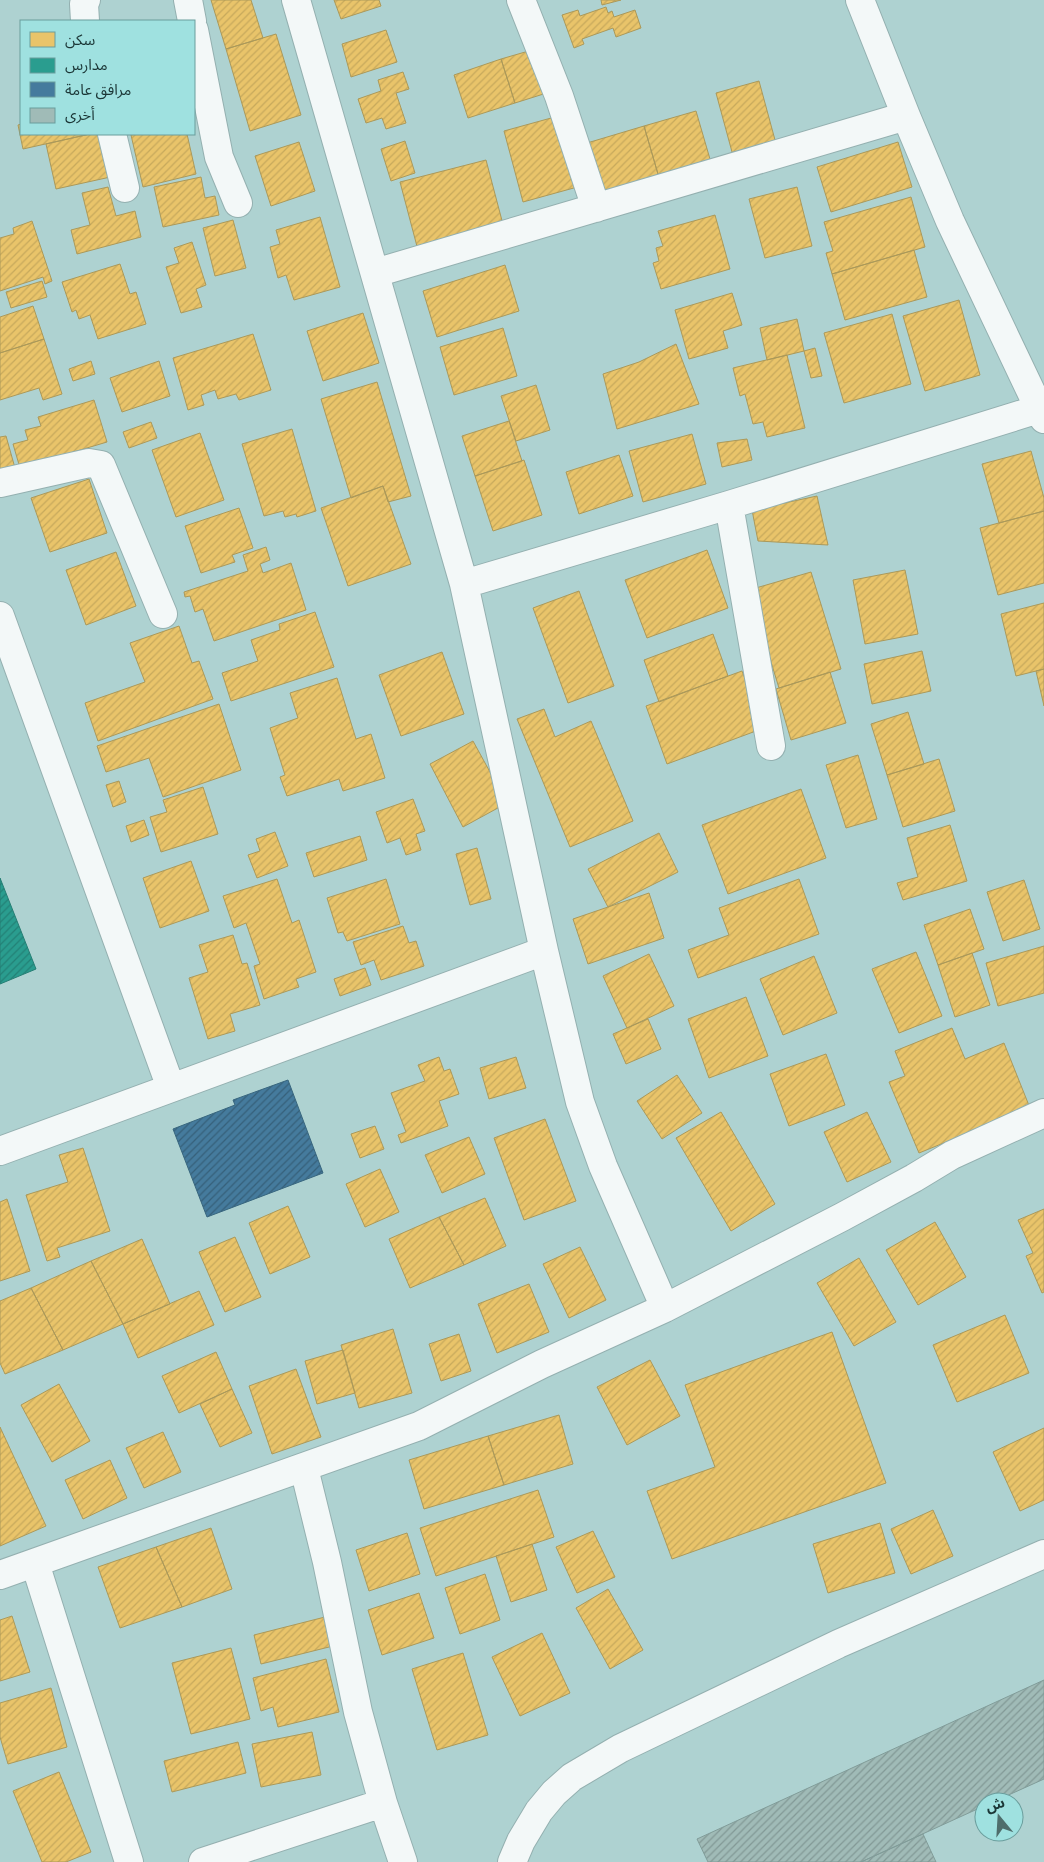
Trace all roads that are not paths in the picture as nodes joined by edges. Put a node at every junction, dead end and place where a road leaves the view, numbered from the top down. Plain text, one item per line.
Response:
1 (86, 0) edge
2 (188, 0) edge
3 (296, 0) edge
4 (521, 0) edge
5 (860, 0) edge
6 (85, 20) edge
7 (192, 20) edge
8 (195, 35) edge
9 (906, 116) junction
10 (112, 135) edge
11 (125, 188) dead end
12 (238, 203) dead end
13 (596, 208) junction
14 (375, 273) junction
15 (1042, 414) edge
16 (0, 483) edge
17 (729, 505) junction
18 (464, 584) junction
19 (162, 614) dead end
20 (0, 616) edge
21 (771, 746) dead end
22 (544, 951) junction
23 (171, 1088) junction
24 (1044, 1113) edge
25 (0, 1151) edge
26 (665, 1308) junction
27 (304, 1468) junction
28 (1044, 1554) edge
29 (36, 1563) junction
30 (0, 1575) edge
31 (383, 1803) junction
32 (129, 1862) edge
33 (203, 1862) edge
34 (403, 1862) edge
35 (512, 1862) edge

1 - 6 street
2 - 7 street
3 - 14 street
4 - 13 street
5 - 9 street
8 - 12 street
9 - 13 street
9 - 15 street
10 - 11 street
13 - 14 street
14 - 18 street
15 - 17 street
16 - 19 street
17 - 18 street
17 - 21 street
18 - 22 street
20 - 23 street
22 - 23 street
22 - 26 street
23 - 25 street
24 - 26 street
26 - 27 street
27 - 29 street
27 - 31 street
28 - 35 street
29 - 30 street
29 - 32 street
31 - 33 street
31 - 34 street

